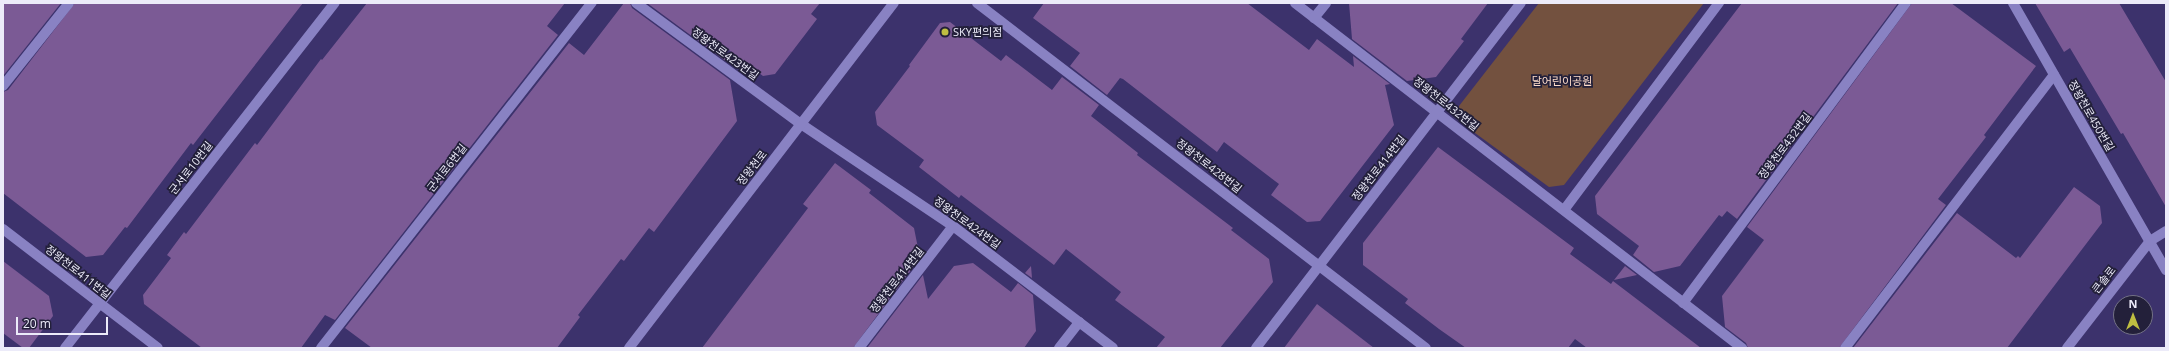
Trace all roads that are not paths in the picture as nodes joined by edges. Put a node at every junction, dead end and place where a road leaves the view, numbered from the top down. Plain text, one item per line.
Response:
1 (69, 3) edge
2 (335, 3) edge
3 (592, 3) edge
4 (636, 3) edge
5 (894, 3) edge
6 (977, 3) edge
7 (1295, 3) edge
8 (1326, 3) edge
9 (1521, 3) edge
10 (1719, 3) edge
11 (1906, 3) edge
12 (2013, 3) edge
13 (1314, 18) junction
14 (2054, 75) junction
15 (3, 86) edge
16 (1437, 112) junction
17 (801, 124) junction
18 (1564, 210) junction
19 (953, 226) junction
20 (3, 229) edge
21 (2166, 231) edge
22 (2150, 241) junction
23 (1319, 266) junction
24 (2166, 270) edge
25 (100, 303) junction
26 (1683, 303) junction
27 (1079, 322) junction
28 (65, 348) edge
29 (158, 348) edge
30 (321, 348) edge
31 (629, 348) edge
32 (859, 348) edge
33 (1059, 348) edge
34 (1113, 348) edge
35 (1256, 348) edge
36 (1426, 348) edge
37 (1742, 348) edge
38 (1846, 348) edge
39 (2067, 348) edge

1 - 15 street
2 - 25 street, 군서로10번길
3 - 30 street, 군서로6번길
4 - 17 street, 정왕천로423번길
5 - 17 street, 정왕천로
6 - 23 street, 정왕천로428번길
7 - 13 street, 정왕천로432번길
8 - 13 street
9 - 16 street, 정왕천로414번길
10 - 18 street
11 - 26 street, 정왕천로432번길
12 - 14 street, 정왕천로450번길
13 - 16 street, 정왕천로432번길
14 - 22 street, 정왕천로450번길
14 - 38 street
16 - 18 street, 정왕천로432번길
16 - 23 street, 정왕천로414번길
17 - 19 street, 정왕천로424번길
17 - 31 street, 정왕천로
18 - 26 street, 정왕천로432번길
19 - 27 street, 정왕천로424번길
19 - 32 street, 정왕천로414번길
20 - 25 street, 정왕천로411번길
21 - 22 street, 큰솔로
22 - 24 street, 정왕천로450번길
22 - 39 street, 큰솔로
23 - 35 street, 정왕천로414번길
23 - 36 street, 정왕천로428번길
25 - 28 street, 군서로10번길
25 - 29 street, 정왕천로411번길
26 - 37 street, 정왕천로432번길
27 - 33 street
27 - 34 street, 정왕천로424번길

